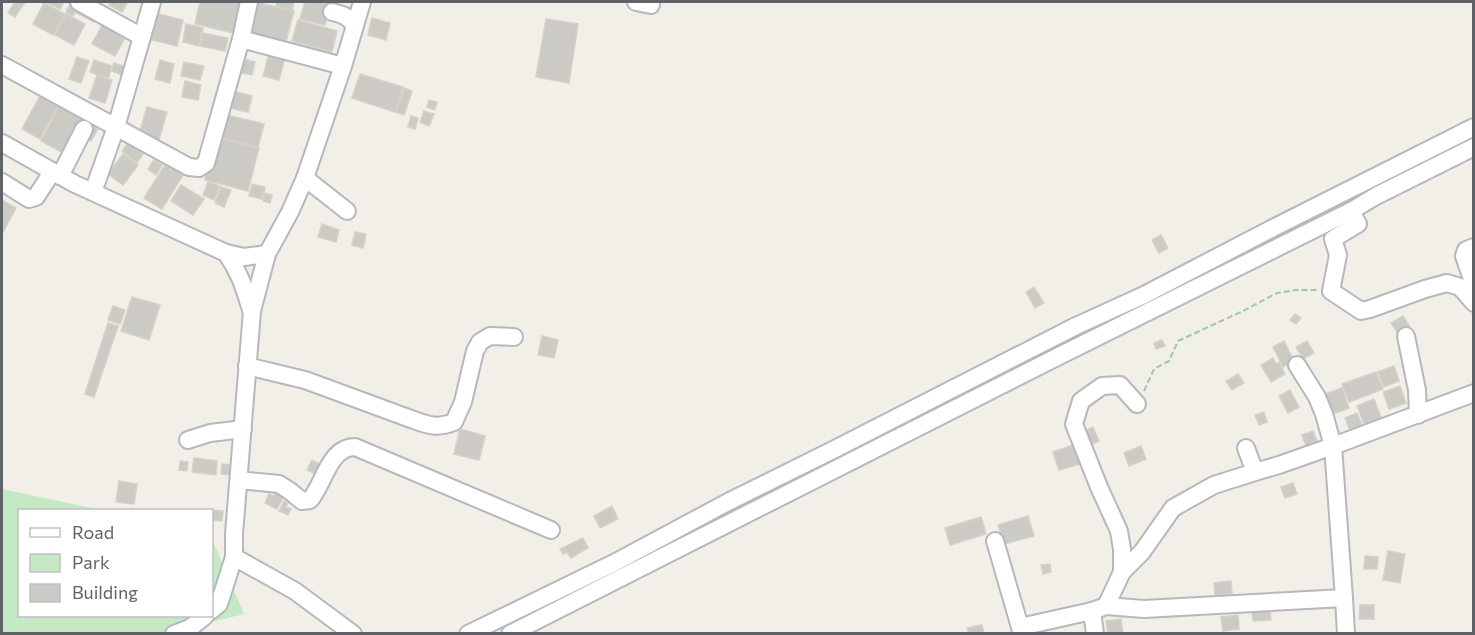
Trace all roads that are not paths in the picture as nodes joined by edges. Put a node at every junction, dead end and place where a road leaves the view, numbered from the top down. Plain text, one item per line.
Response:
1 (79, 2) edge
2 (152, 2) edge
3 (249, 2) edge
4 (362, 2) edge
5 (332, 12) dead end
6 (355, 25) junction
7 (142, 37) junction
8 (241, 39) junction
9 (2, 65) edge
10 (344, 66) junction
11 (116, 127) junction
12 (1473, 127) edge
13 (84, 129) dead end
14 (2, 143) edge
15 (1473, 147) edge
16 (56, 174) junction
17 (305, 178) junction
18 (2, 182) edge
19 (93, 192) junction
20 (347, 211) dead end
21 (1350, 211) junction
22 (1473, 247) edge
23 (226, 253) junction
24 (267, 254) junction
25 (1473, 285) edge
26 (1473, 303) edge
27 (252, 311) junction
28 (1406, 336) dead end
29 (514, 337) dead end
30 (1297, 365) dead end
31 (247, 366) junction
32 (1473, 393) edge
33 (1137, 404) road end
34 (1418, 415) junction
35 (243, 429) junction
36 (188, 440) dead end
37 (1333, 446) junction
38 (1246, 448) dead end
39 (1255, 472) junction
40 (239, 480) junction
41 (551, 530) dead end
42 (995, 542) dead end
43 (234, 556) junction
44 (1122, 572) junction
45 (1344, 598) junction
46 (213, 609) edge
47 (1099, 609) junction
48 (203, 617) edge
49 (1021, 630) edge
50 (174, 633) edge
51 (353, 633) edge
52 (468, 633) edge
53 (510, 633) edge
54 (1095, 633) edge
55 (1346, 633) edge

1 - 7 street
2 - 7 street
3 - 8 street
4 - 6 street
5 - 6 street
6 - 10 street
7 - 11 street
8 - 10 street
8 - 11 street
9 - 11 street
10 - 17 street
11 - 19 street
12 - 52 street
13 - 16 street
14 - 16 street
15 - 21 street
16 - 18 street
16 - 19 street
17 - 20 street
17 - 24 street
19 - 23 street
21 - 26 street
21 - 53 street
22 - 25 street
23 - 24 street
23 - 27 street
24 - 27 street
27 - 31 street
28 - 34 street
29 - 31 street
30 - 37 street
31 - 35 street
32 - 34 street
33 - 44 street
34 - 37 street
35 - 36 street
35 - 40 street
37 - 39 street
37 - 45 street
38 - 39 street
39 - 44 street
40 - 41 street
40 - 43 street
42 - 49 street
43 - 46 street
43 - 51 street
44 - 47 street
45 - 47 street
45 - 55 street
47 - 49 street
47 - 54 street
48 - 50 street

